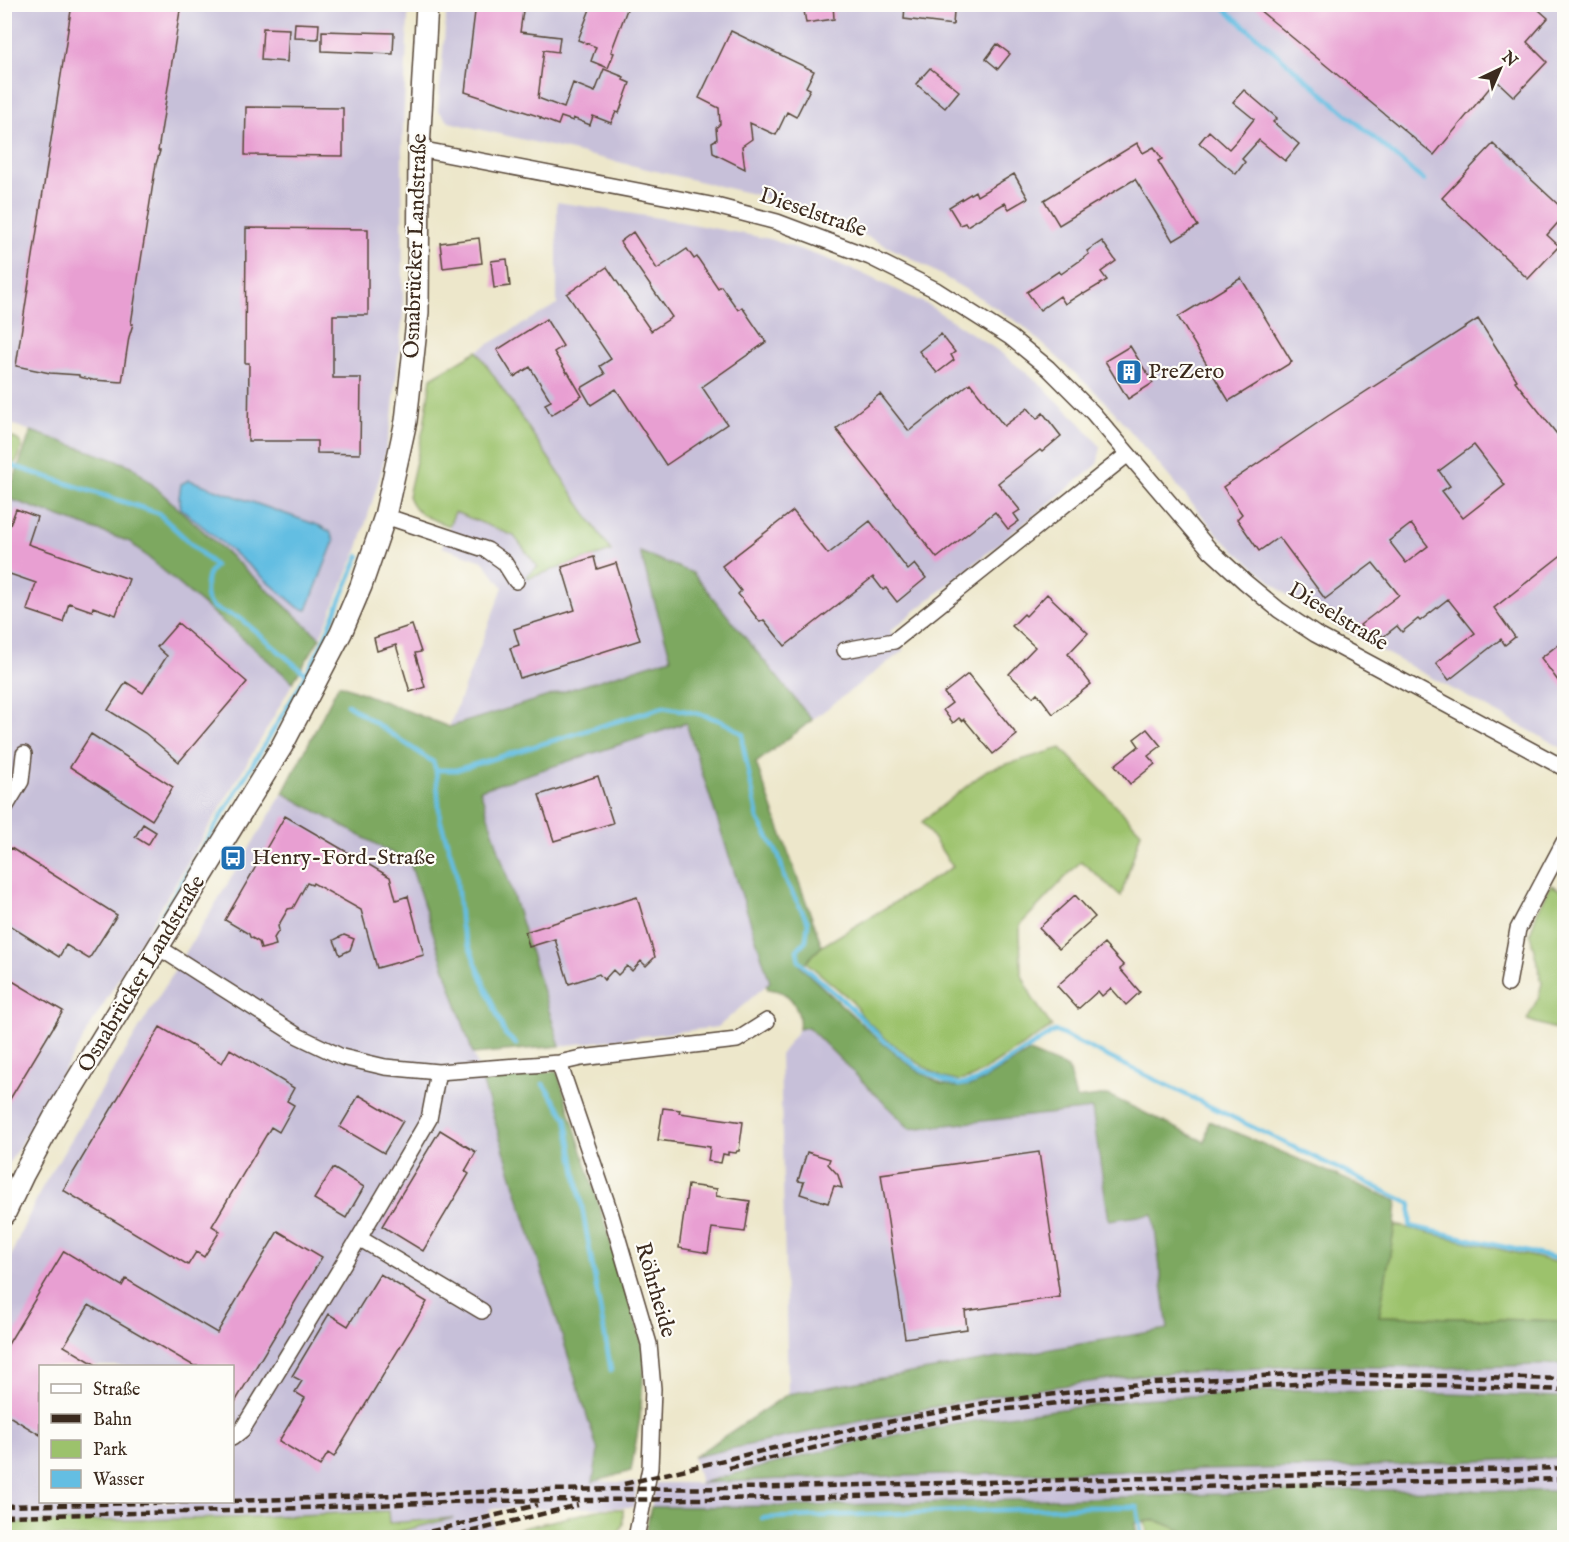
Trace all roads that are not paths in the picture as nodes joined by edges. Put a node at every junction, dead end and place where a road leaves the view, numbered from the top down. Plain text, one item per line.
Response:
1 (427, 4) edge
2 (419, 149) junction
3 (1128, 454) junction
4 (386, 516) junction
5 (516, 581) dead end
6 (845, 650) dead end
7 (24, 754) dead end
8 (1564, 768) edge
9 (4, 809) edge
10 (1564, 842) edge
11 (158, 947) junction
12 (1508, 984) dead end
13 (767, 1021) dead end
14 (559, 1063) junction
15 (438, 1071) junction
16 (4, 1215) edge
17 (359, 1238) junction
18 (482, 1311) dead end
19 (234, 1436) edge
20 (636, 1538) edge

1 - 2 street, Osnabrücker Landstraße
2 - 3 street, Dieselstraße
2 - 4 street, Osnabrücker Landstraße
3 - 6 street
3 - 8 street, Dieselstraße
4 - 5 street
4 - 11 street, Osnabrücker Landstraße
7 - 9 street
10 - 12 street
11 - 15 street
11 - 16 street, Osnabrücker Landstraße
13 - 14 street
14 - 15 street
14 - 20 street, Röhrheide
15 - 17 street
17 - 18 street
17 - 19 street

